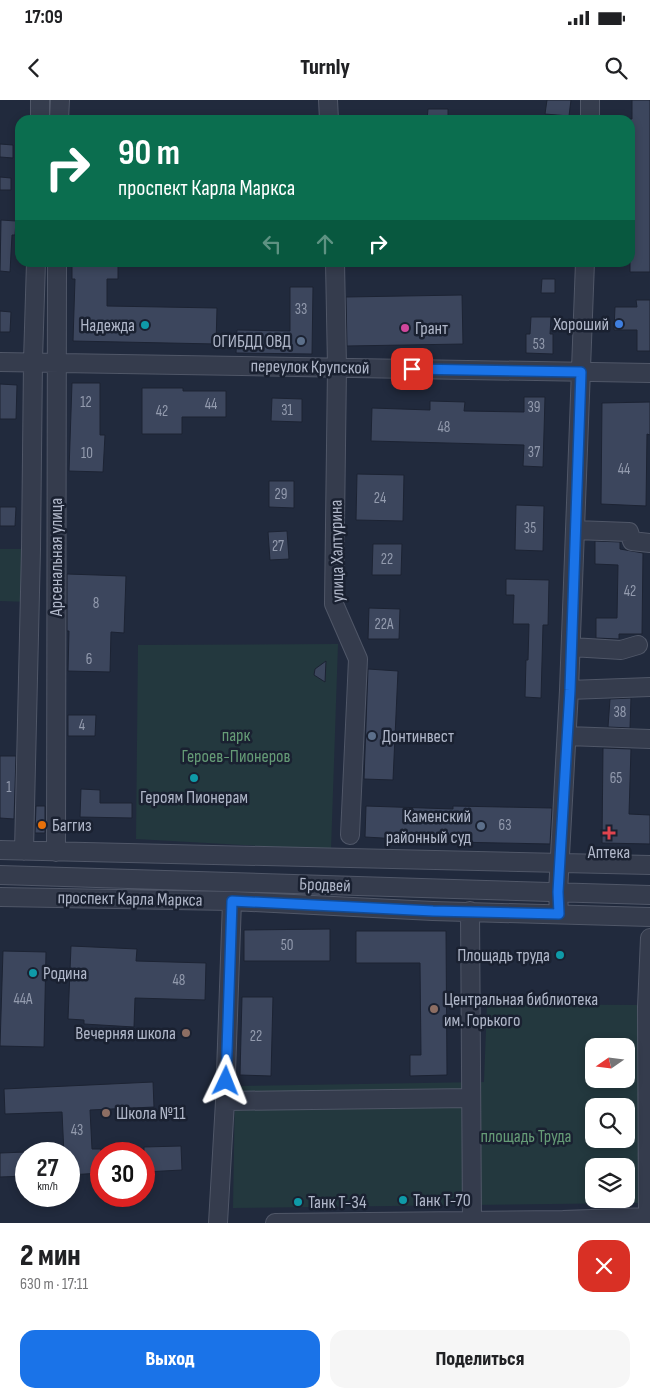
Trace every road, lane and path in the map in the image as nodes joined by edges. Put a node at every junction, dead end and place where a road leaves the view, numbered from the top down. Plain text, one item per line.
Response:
1 (40, 100) edge
2 (60, 100) edge
3 (328, 100) edge
4 (590, 100) edge
5 (40, 115) edge
6 (60, 115) edge
7 (329, 115) edge
8 (590, 115) edge
9 (36, 267) edge
10 (57, 267) edge
11 (335, 267) edge
12 (585, 267) edge
13 (0, 362) edge
14 (32, 362) junction
15 (56, 362) junction
16 (337, 367) junction
17 (581, 372) junction
18 (650, 372) edge
19 (575, 530) junction
20 (650, 543) edge
21 (638, 644) dead end
22 (571, 648) junction
23 (650, 687) edge
24 (570, 690) junction
25 (567, 736) junction
26 (650, 739) edge
27 (350, 835) dead end
28 (0, 850) edge
29 (24, 851) junction
30 (56, 852) junction
31 (560, 863) junction
32 (650, 865) edge
33 (0, 876) edge
34 (558, 892) junction
35 (650, 895) edge
36 (0, 896) edge
37 (232, 901) junction
38 (470, 911) junction
39 (559, 914) junction
40 (650, 917) edge
41 (650, 938) edge
42 (471, 1098) junction
43 (226, 1101) junction
44 (649, 1217) edge
45 (472, 1221) junction
46 (218, 1223) edge
47 (275, 1223) edge

1 - 5 street
2 - 6 street
3 - 7 street
4 - 8 street
9 - 14 street, Арсенальная улица
10 - 15 street, Арсенальная улица
11 - 16 street, улица Халтурина
12 - 17 street
13 - 14 street, переулок Крупской
14 - 15 street, переулок Крупской
14 - 29 street, Арсенальная улица
15 - 16 street, переулок Крупской
15 - 30 street, Арсенальная улица
16 - 17 street, переулок Крупской
16 - 27 street, улица Халтурина
17 - 18 street, переулок Крупской
17 - 19 street
19 - 20 street
19 - 22 street
21 - 22 street
22 - 24 street
23 - 24 street
24 - 25 street
25 - 26 street
25 - 31 street
28 - 29 street
29 - 30 street
30 - 31 street
31 - 32 street
31 - 34 street
33 - 34 street, Бродвей
34 - 35 street, Бродвей
34 - 39 street
36 - 37 street, проспект Карла Маркса
37 - 38 street, проспект Карла Маркса
37 - 43 street
38 - 39 street, проспект Карла Маркса
38 - 42 street
39 - 40 street, проспект Карла Маркса
41 - 44 street
42 - 43 street
42 - 45 street
43 - 46 street
44 - 45 street
45 - 47 street

